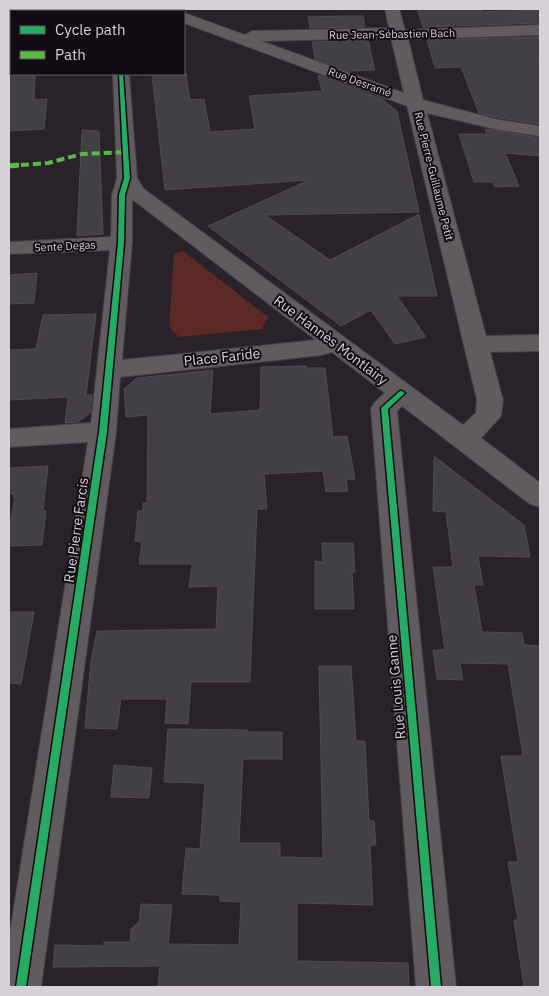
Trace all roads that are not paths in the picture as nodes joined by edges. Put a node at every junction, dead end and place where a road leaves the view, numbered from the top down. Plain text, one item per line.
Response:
1 (141, 9) edge
2 (392, 9) edge
3 (117, 10) edge
4 (185, 18) edge
5 (540, 30) edge
6 (398, 35) junction
7 (244, 39) junction
8 (122, 75) edge
9 (416, 103) junction
10 (540, 131) edge
11 (127, 178) junction
12 (166, 215) junction
13 (121, 235) junction
14 (9, 248) edge
15 (334, 342) junction
16 (540, 343) edge
17 (476, 344) junction
18 (109, 370) junction
19 (402, 393) junction
20 (102, 432) junction
21 (9, 438) edge
22 (464, 439) junction
23 (540, 497) edge
24 (21, 987) edge
25 (436, 987) edge

1 - 3 street
2 - 6 street, Rue Pierre-Guillaume Petit
4 - 7 street, Rue Desramé
5 - 6 street, Rue Jean-Sébastien Bach
6 - 7 street, Rue Jean-Sébastien Bach
6 - 9 street, Rue Pierre-Guillaume Petit
7 - 9 street, Rue Desramé
8 - 11 street, Rue Pierre Farcis
9 - 10 street, Rue Desramé
9 - 17 street, Rue Pierre-Guillaume Petit
11 - 12 street, Rue Hannès Montlairy
11 - 13 street, Rue Pierre Farcis
12 - 13 street, Sente Degas
12 - 15 street, Rue Hannès Montlairy
13 - 14 street, Sente Degas
13 - 18 street, Rue Pierre Farcis
15 - 18 street, Place Faride
15 - 19 street, Rue Hannès Montlairy
16 - 17 street
17 - 22 street, Rue Pierre-Guillaume Petit
18 - 20 street, Rue Pierre Farcis
19 - 22 street, Rue Hannès Montlairy
19 - 25 street, Rue Louis Ganne
20 - 21 street
20 - 24 street, Rue Pierre Farcis
22 - 23 street, Rue Hannès Montlairy

